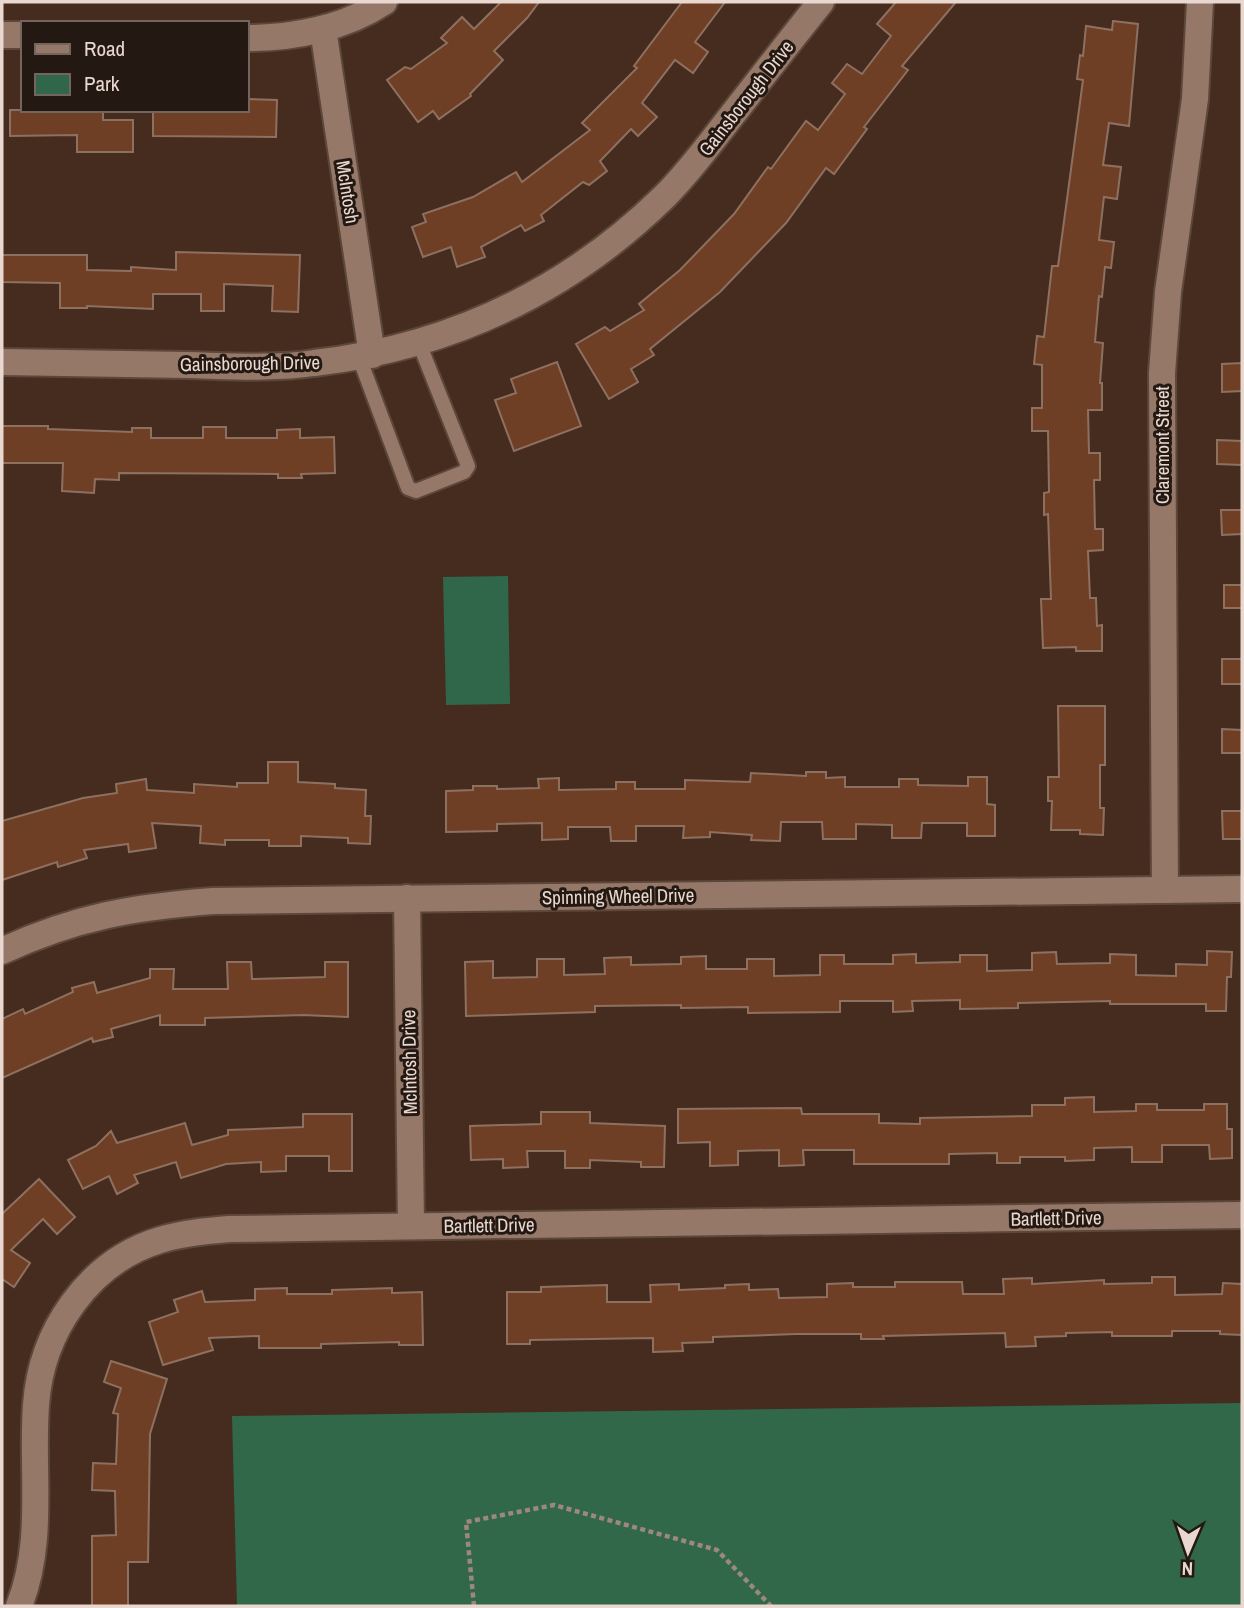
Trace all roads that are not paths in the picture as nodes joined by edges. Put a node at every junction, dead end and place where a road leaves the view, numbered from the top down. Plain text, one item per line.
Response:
1 (384, 2) edge
2 (821, 2) edge
3 (1200, 2) edge
4 (323, 29) junction
5 (2, 35) edge
6 (21, 35) edge
7 (248, 38) edge
8 (419, 342) junction
9 (366, 356) junction
10 (2, 362) edge
11 (1242, 888) edge
12 (1165, 890) junction
13 (407, 898) junction
14 (2, 951) edge
15 (1242, 1215) edge
16 (411, 1226) junction
17 (19, 1606) edge

1 - 4 street
2 - 8 street, Gainsborough Drive
3 - 12 street, Claremont Street
4 - 7 street
4 - 9 street, McIntosh
5 - 6 street
8 - 9 street, Gainsborough Drive
8 - 9 lane
9 - 10 street, Gainsborough Drive
11 - 12 street, Spinning Wheel Drive
12 - 13 street, Spinning Wheel Drive
13 - 14 street, Spinning Wheel Drive
13 - 16 street, McIntosh Drive
15 - 16 street, Bartlett Drive
16 - 17 street, Bartlett Drive

